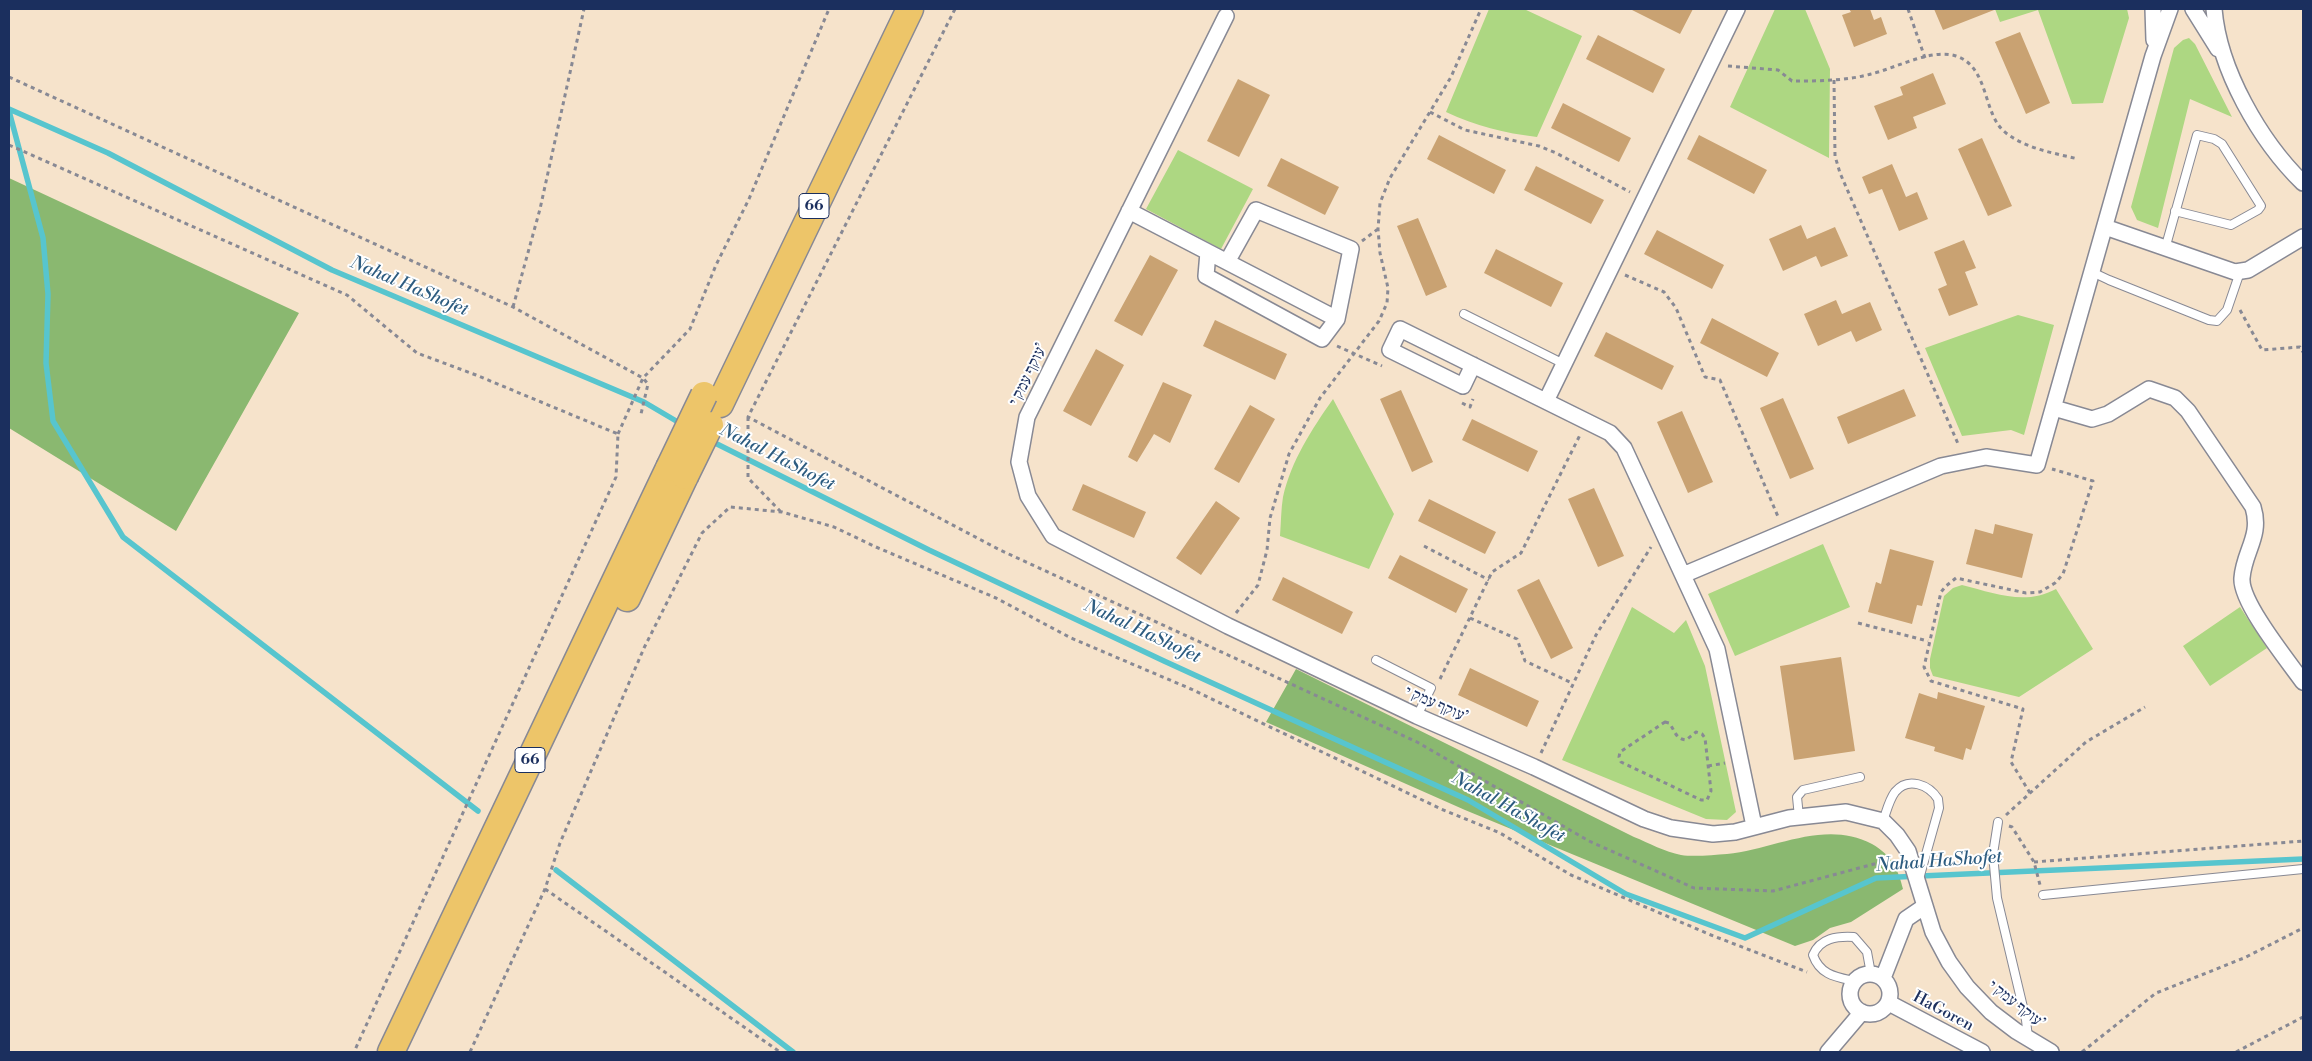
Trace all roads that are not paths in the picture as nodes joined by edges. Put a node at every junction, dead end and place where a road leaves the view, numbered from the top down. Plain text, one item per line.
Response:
1 (890, 9) edge
2 (910, 9) edge
3 (1737, 9) edge
4 (2153, 9) edge
5 (2170, 9) edge
6 (2193, 9) edge
7 (2214, 9) edge
8 (1226, 16) dead end
9 (2153, 56) junction
10 (2225, 61) junction
11 (2288, 169) junction
12 (2303, 176) edge
13 (2303, 183) edge
14 (1129, 211) junction
15 (2176, 211) junction
16 (2105, 227) junction
17 (2302, 237) edge
18 (2165, 249) junction
19 (1208, 252) junction
20 (1227, 262) junction
21 (2092, 272) junction
22 (2240, 272) junction
23 (1464, 314) dead end
24 (1337, 319) junction
25 (1564, 364) junction
26 (1474, 365) junction
27 (712, 400) junction
28 (1546, 401) junction
29 (2054, 408) junction
30 (677, 472) junction
31 (1683, 575) junction
32 (1376, 660) dead end
33 (2303, 682) edge
34 (1417, 716) junction
35 (1860, 777) dead end
36 (1799, 817) junction
37 (1882, 822) junction
38 (1998, 822) road end
39 (1754, 826) junction
40 (2303, 869) edge
41 (1919, 881) junction
42 (2043, 895) road end
43 (1925, 906) junction
44 (1877, 976) junction
45 (1854, 982) junction
46 (1888, 1003) junction
47 (1862, 1012) junction
48 (2028, 1039) junction
49 (391, 1052) edge
50 (411, 1052) edge
51 (1828, 1052) edge
52 (1982, 1052) edge
53 (2050, 1052) edge

1 - 27 highway, 66
2 - 27 highway, 66
3 - 25 street
4 - 9 street
5 - 9 street
6 - 10 street
7 - 10 street
8 - 14 street, עוקף עמק י’
9 - 16 street
10 - 11 street
11 - 12 street
11 - 13 street
14 - 19 street
14 - 34 street, עוקף עמק י’
15 - 15 lane
15 - 18 lane
16 - 18 street
16 - 21 street
17 - 22 street
18 - 22 street
19 - 20 street
19 - 24 street
20 - 24 street
20 - 24 street
21 - 22 lane
21 - 29 street
23 - 25 lane
25 - 28 street
26 - 26 street
26 - 28 street
27 - 30 highway, 66, bridge
28 - 31 street
29 - 31 street
29 - 33 street
30 - 49 highway, 66
30 - 50 highway, 66
31 - 39 street
32 - 34 lane
34 - 39 street, עוקף עמק י’
35 - 36 lane
36 - 37 street, עוקף עמק י’
36 - 39 street, עוקף עמק י’
37 - 41 street, עוקף עמק י’
37 - 41 lane
38 - 48 lane
40 - 42 lane
41 - 43 street, עוקף עמק י’
43 - 44 street
43 - 48 street, עוקף עמק י’
44 - 45 street
44 - 45 lane
44 - 46 street
45 - 47 street
46 - 47 street
46 - 52 street, HaGoren
47 - 51 street
48 - 53 street, עוקף עמק י’

